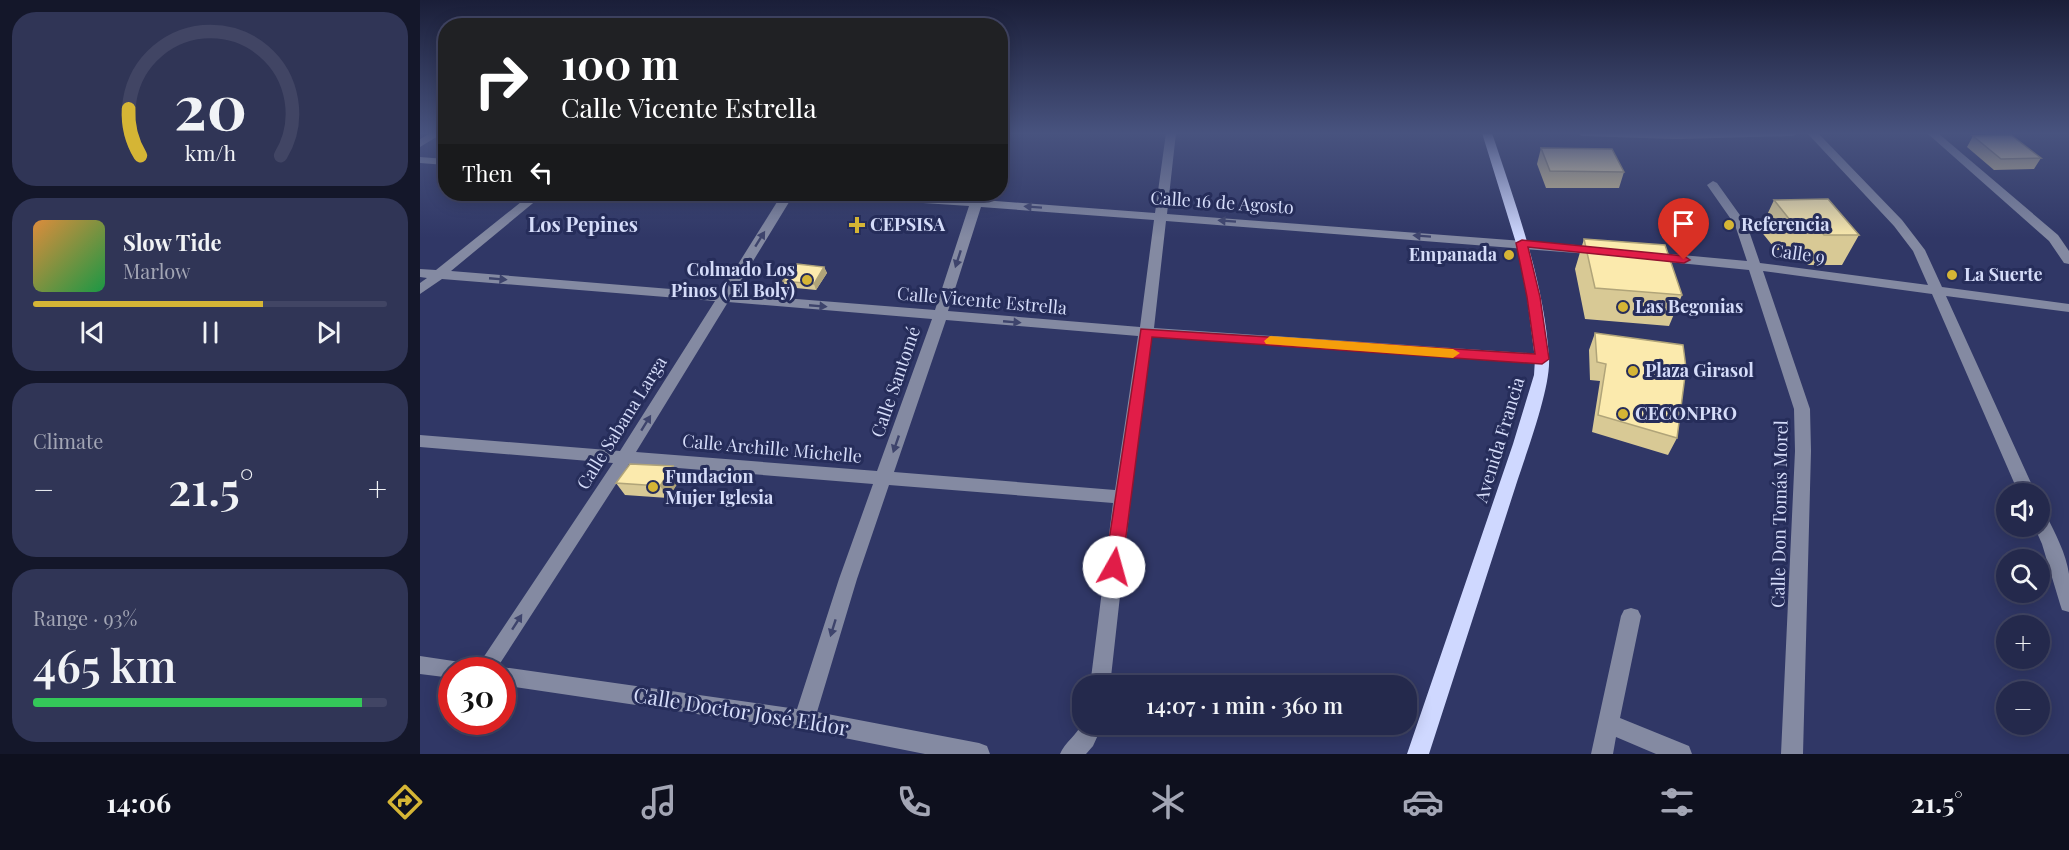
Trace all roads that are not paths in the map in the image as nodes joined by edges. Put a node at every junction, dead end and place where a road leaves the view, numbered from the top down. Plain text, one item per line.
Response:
1 (1167, 168) edge
2 (1498, 168) edge
3 (1845, 168) edge
4 (1973, 168) edge
5 (1713, 185) dead end
6 (529, 201) edge
7 (784, 201) edge
8 (977, 201) edge
9 (1000, 201) edge
10 (1161, 216) junction
11 (1522, 243) junction
12 (1615, 252) edge
13 (1638, 255) edge
14 (2069, 260) edge
15 (1754, 267) junction
16 (420, 273) edge
17 (440, 274) junction
18 (420, 290) edge
19 (1937, 291) junction
20 (724, 298) junction
21 (2069, 309) edge
22 (940, 316) junction
23 (1146, 332) junction
24 (1542, 359) junction
25 (420, 441) edge
26 (625, 457) junction
27 (884, 478) junction
28 (2023, 483) edge
29 (1122, 497) junction
30 (2047, 537) edge
31 (2069, 604) edge
32 (1630, 616) dead end
33 (494, 657) edge
34 (420, 665) edge
35 (438, 667) edge
36 (1101, 675) edge
37 (516, 678) edge
38 (804, 720) junction
39 (1609, 724) junction
40 (1088, 735) edge
41 (979, 754) edge
42 (1071, 754) edge
43 (1418, 754) edge
44 (1602, 754) edge
45 (1680, 754) edge
46 (1792, 754) edge

1 - 10 street
2 - 11 main road, Avenida Francia
3 - 19 street
4 - 14 street
5 - 15 street, Calle Don Tomás Morel
6 - 17 street
20 -> 7 street, Calle Sabana Larga
8 -> 22 street, Calle Santomé
10 -> 9 street, Calle 16 de Agosto
11 -> 10 street, Calle 16 de Agosto
10 - 23 street
11 - 12 street
11 - 24 main road, Avenida Francia
13 - 15 street, Calle 9
15 - 19 street, Calle 9
15 - 46 street, Calle Don Tomás Morel
16 - 17 street, Calle Vicente Estrella
17 - 18 street
17 -> 20 street, Calle Vicente Estrella
19 - 21 street, Calle 9
19 - 28 street
20 -> 22 street, Calle Vicente Estrella
26 -> 20 street, Calle Sabana Larga
22 -> 23 street, Calle Vicente Estrella
22 -> 27 street, Calle Santomé
23 - 24 street, Calle Vicente Estrella
23 - 29 street
24 - 43 main road, Avenida Francia
25 - 26 street, Calle Archille Michelle
26 - 27 street, Calle Archille Michelle
33 -> 26 street, Calle Sabana Larga
27 - 29 street, Calle Archille Michelle
27 -> 38 street, Calle Santomé
29 - 36 street
30 - 31 street
32 - 39 street
34 - 35 street
37 - 38 street, Calle Doctor José Eldor
38 - 41 street, Calle Doctor José Eldor
39 - 44 street
39 - 45 street
40 - 42 street

